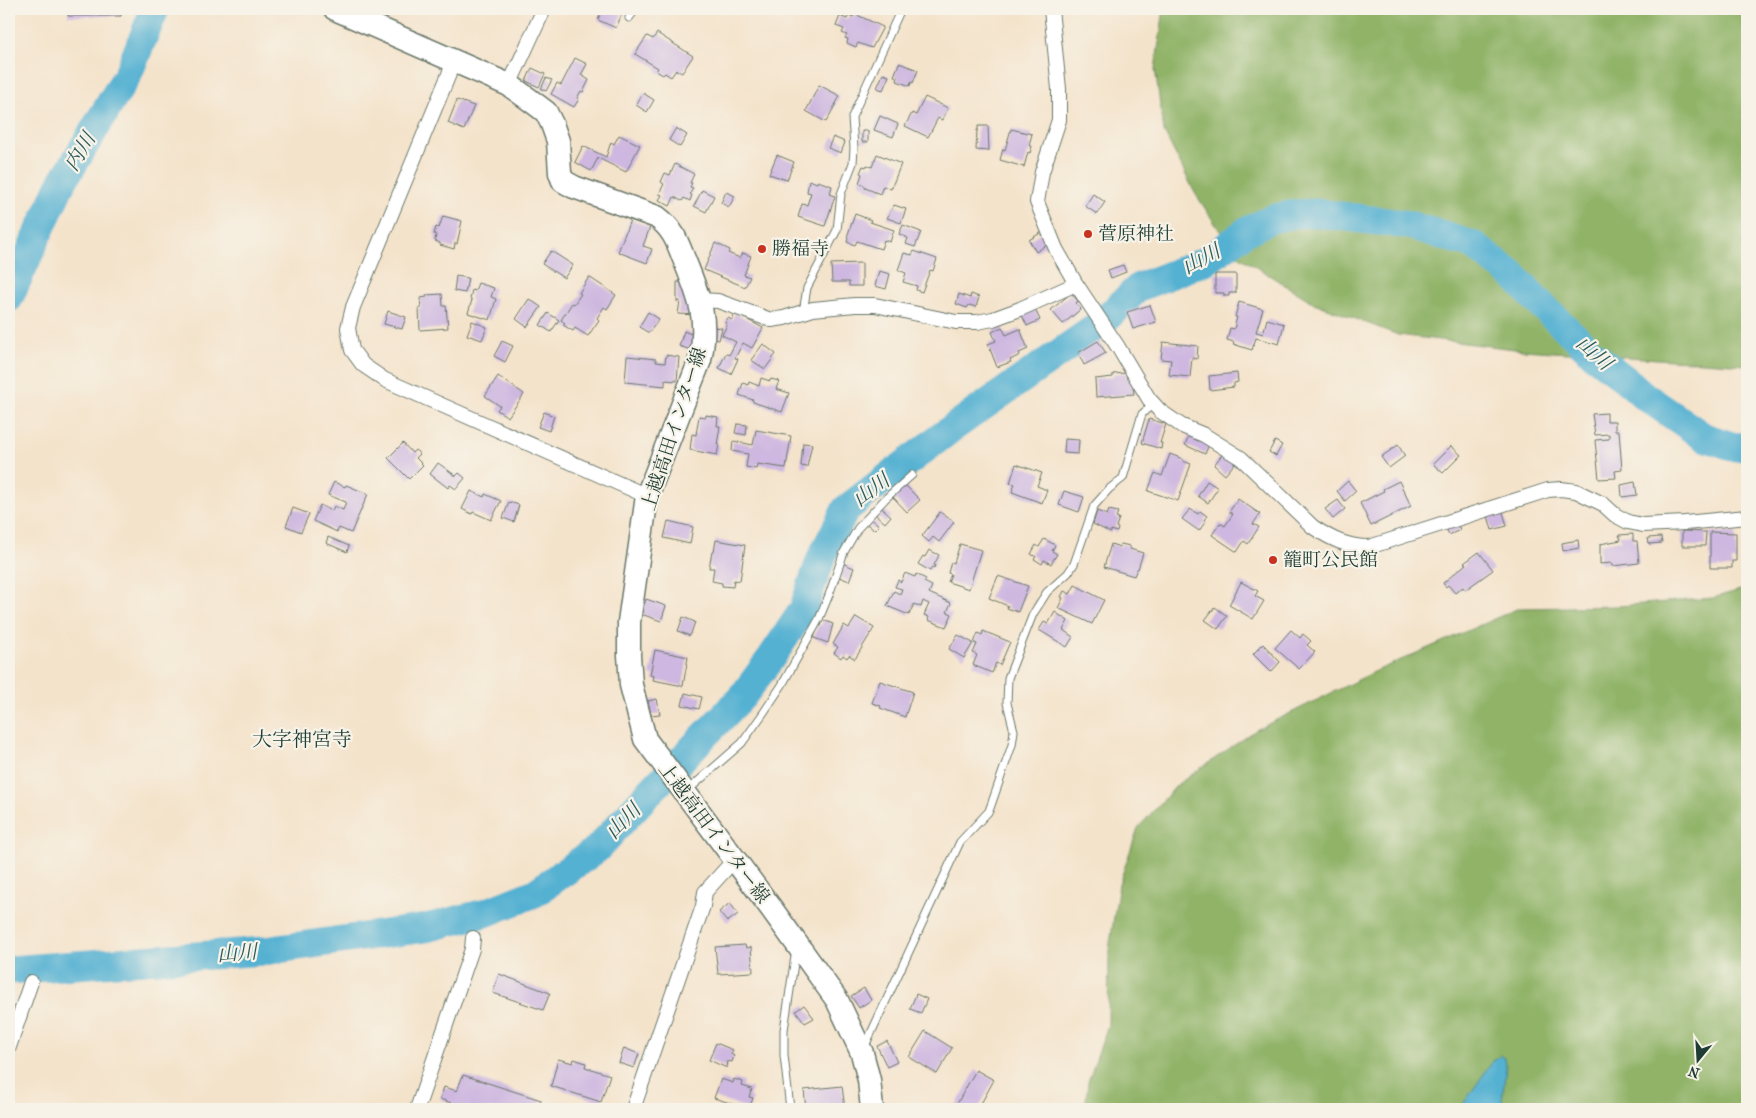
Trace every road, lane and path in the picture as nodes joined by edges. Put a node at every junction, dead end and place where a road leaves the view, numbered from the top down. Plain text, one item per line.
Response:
1 (335, 9) edge
2 (544, 9) edge
3 (636, 9) edge
4 (901, 9) edge
5 (1051, 9) edge
6 (630, 18) dead end
7 (454, 62) junction
8 (508, 86) junction
9 (1076, 284) junction
10 (700, 300) junction
11 (803, 313) junction
12 (1153, 404) junction
13 (912, 475) dead end
14 (647, 496) junction
15 (1747, 516) edge
16 (682, 790) junction
17 (734, 860) junction
18 (473, 938) dead end
19 (797, 945) junction
20 (31, 982) dead end
21 (9, 1047) edge
22 (862, 1053) junction
23 (418, 1109) edge
24 (633, 1109) edge
25 (790, 1109) edge
26 (872, 1109) edge

1 - 7 main road, 上越高田インター線
2 - 8 street
3 - 6 lane
4 - 11 lane
5 - 9 street
7 - 8 main road, 上越高田インター線
7 - 14 street
8 - 10 main road, 上越高田インター線
9 - 11 street
9 - 12 street
10 - 11 street
10 - 14 main road, 上越高田インター線
12 - 15 street
12 - 22 lane
13 - 16 lane
14 - 16 main road, 上越高田インター線
16 - 17 main road, 上越高田インター線
17 - 19 main road, 上越高田インター線
17 - 24 street
18 - 23 street
19 - 22 main road, 上越高田インター線
19 - 25 lane
20 - 21 street
22 - 26 main road, 上越高田インター線

